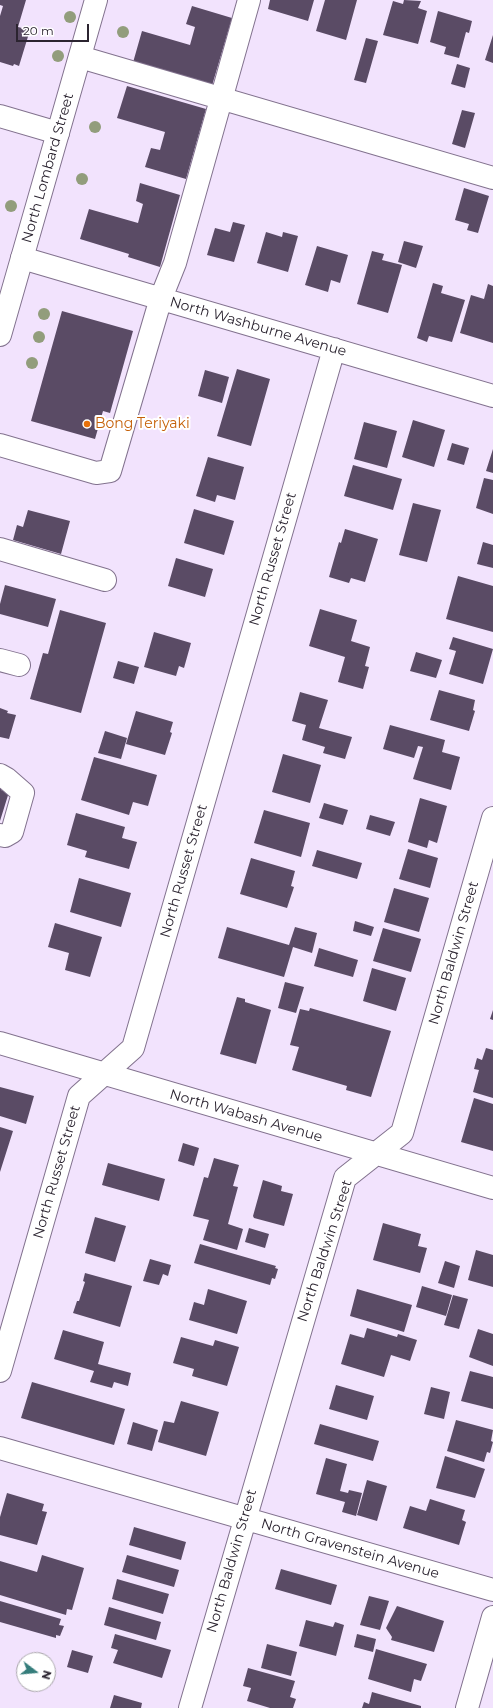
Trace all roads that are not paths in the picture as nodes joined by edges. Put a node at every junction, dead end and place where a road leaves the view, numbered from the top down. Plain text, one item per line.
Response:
1 (96, 0) edge
2 (249, 0) edge
3 (80, 56) junction
4 (221, 98) junction
5 (0, 116) edge
6 (58, 133) junction
7 (493, 178) edge
8 (22, 258) junction
9 (161, 298) junction
10 (0, 335) edge
11 (334, 349) junction
12 (493, 396) edge
13 (0, 444) edge
14 (0, 549) edge
15 (105, 580) dead end
16 (0, 775) edge
17 (493, 818) edge
18 (0, 835) edge
19 (0, 1043) edge
20 (104, 1074) junction
21 (376, 1154) junction
22 (493, 1188) edge
23 (0, 1371) edge
24 (0, 1448) edge
25 (244, 1519) junction
26 (493, 1590) edge
27 (493, 1617) edge
28 (190, 1708) edge
29 (467, 1708) edge

1 - 3 street, North Lombard Street
2 - 4 street
3 - 4 street
3 - 6 street, North Lombard Street
4 - 7 street
4 - 9 street
5 - 6 street
6 - 8 street, North Lombard Street
8 - 9 street, North Washburne Avenue
8 - 10 street, North Lombard Street
9 - 11 street, North Washburne Avenue
9 - 13 street
11 - 12 street, North Washburne Avenue
11 - 20 street, North Russet Street
14 - 15 street
16 - 18 street
17 - 21 street, North Baldwin Street
19 - 20 street, North Wabash Avenue
20 - 21 street, North Wabash Avenue
20 - 23 street, North Russet Street
21 - 22 street, North Wabash Avenue
21 - 25 street, North Baldwin Street
24 - 25 street, North Gravenstein Avenue
25 - 26 street, North Gravenstein Avenue
25 - 28 street, North Baldwin Street
27 - 29 street

